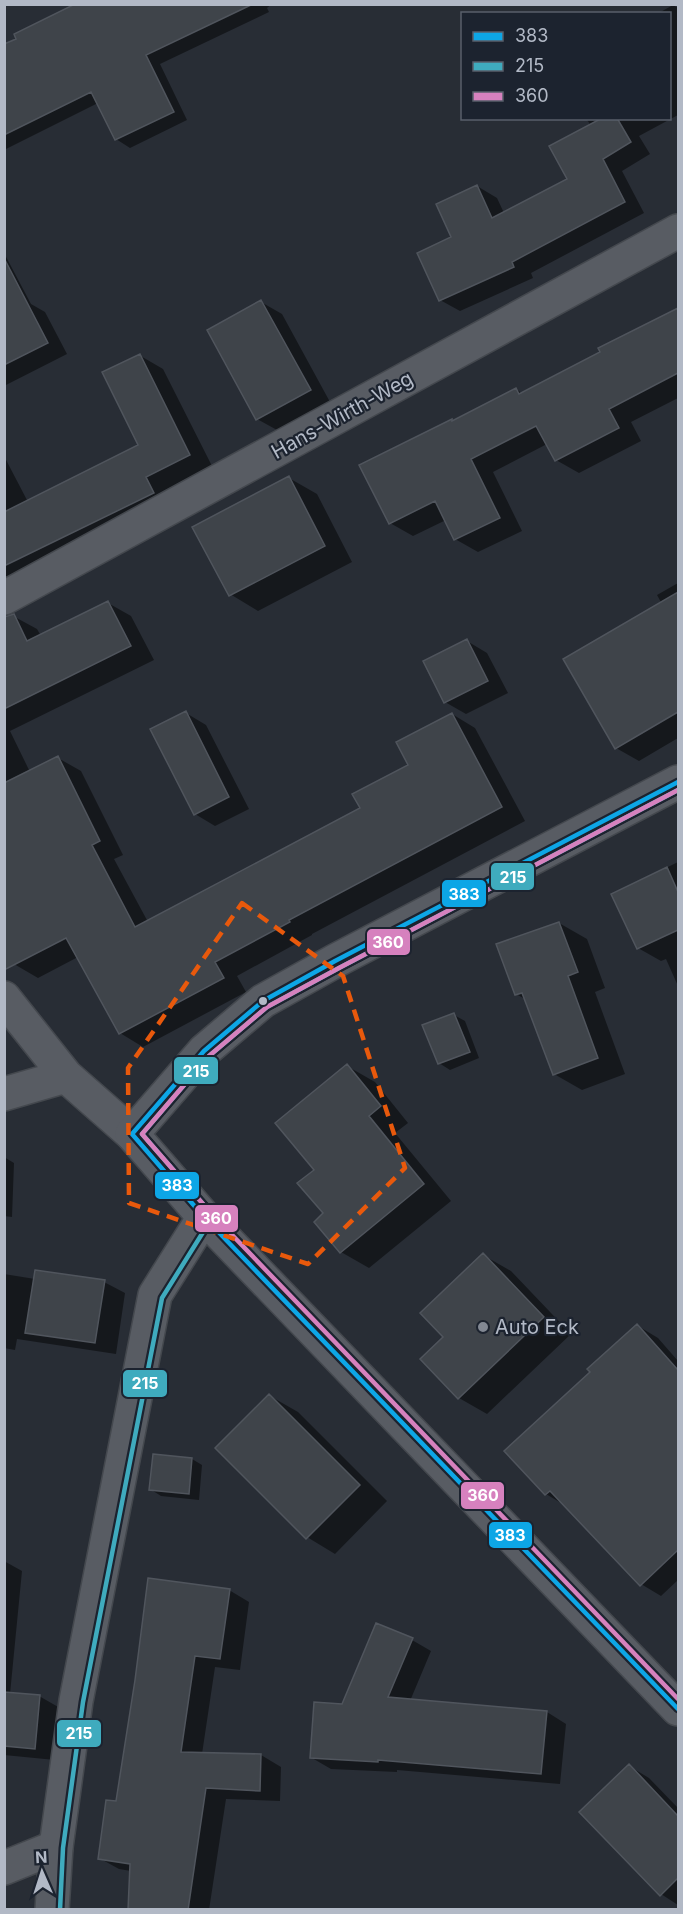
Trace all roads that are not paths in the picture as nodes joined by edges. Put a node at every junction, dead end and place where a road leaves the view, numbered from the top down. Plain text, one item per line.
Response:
1 (678, 231) edge
2 (4, 598) edge
3 (678, 782) edge
4 (4, 998) edge
5 (66, 1076) junction
6 (4, 1094) edge
7 (132, 1134) junction
8 (204, 1217) junction
9 (678, 1709) edge
10 (56, 1847) junction
11 (4, 1868) edge
12 (52, 1910) edge

1 - 2 street, Hans-Wirth-Weg
3 - 7 street
4 - 5 street
5 - 6 street
5 - 7 street
7 - 8 street
8 - 9 street
8 - 10 street
10 - 11 street
10 - 12 street

